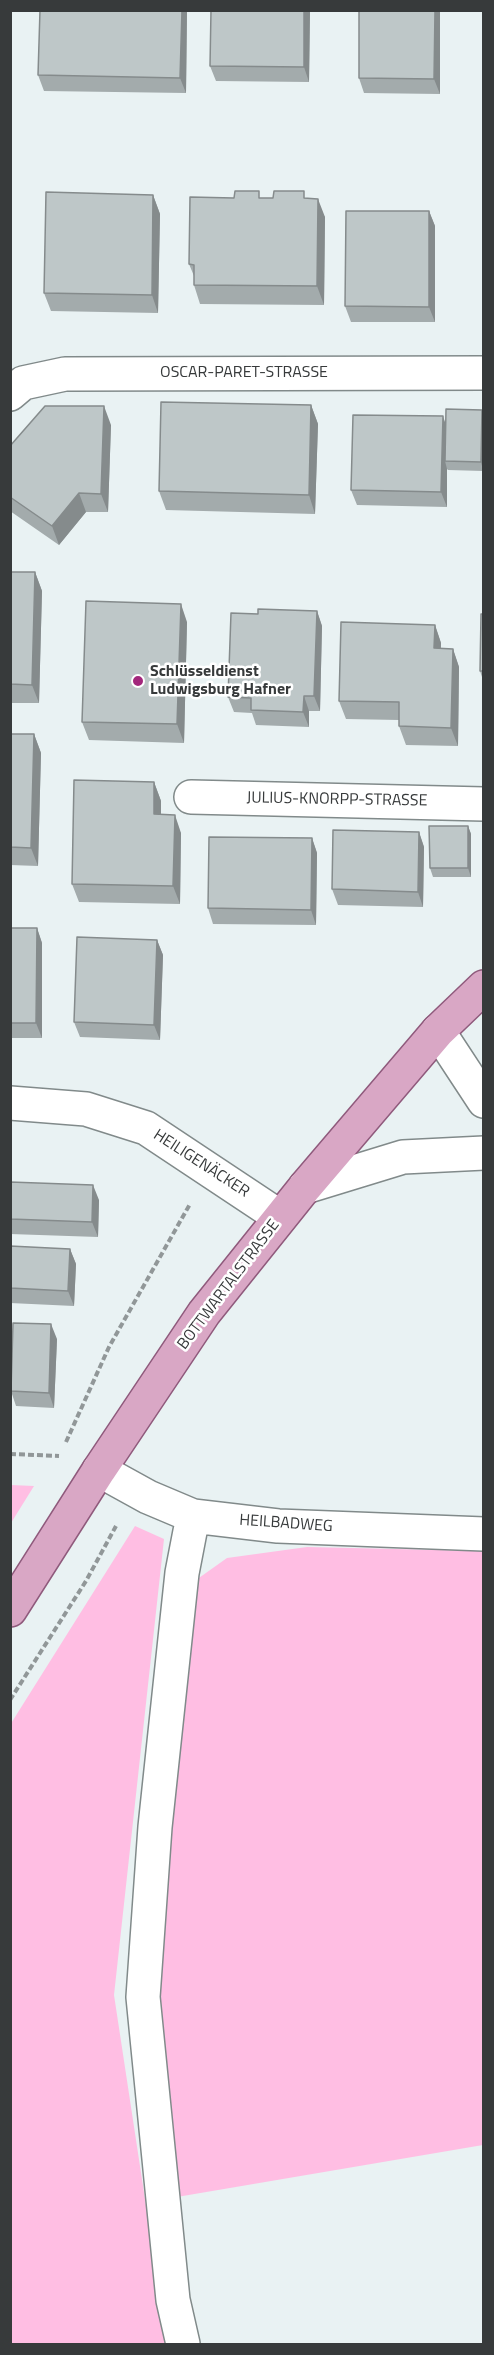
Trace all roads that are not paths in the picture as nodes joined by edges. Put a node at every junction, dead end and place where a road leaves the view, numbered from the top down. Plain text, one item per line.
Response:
1 (483, 373) edge
2 (10, 394) edge
3 (191, 797) dead end
4 (483, 804) edge
5 (483, 987) edge
6 (438, 1031) junction
7 (483, 1101) edge
8 (10, 1103) edge
9 (483, 1153) edge
10 (305, 1187) junction
11 (280, 1217) junction
12 (99, 1470) junction
13 (193, 1516) junction
14 (483, 1534) edge
15 (10, 1610) edge
16 (183, 2344) edge

1 - 2 street, OSCAR-PARET-STRASSE
3 - 4 street, JULIUS-KNORPP-STRASSE
5 - 6 main road, BOTTWARTALSTRASSE
6 - 7 street
6 - 10 main road, BOTTWARTALSTRASSE
8 - 11 street, HEILIGENÄCKER
9 - 10 street
10 - 11 main road, BOTTWARTALSTRASSE
11 - 12 main road, BOTTWARTALSTRASSE
12 - 13 street, HEILBADWEG
12 - 15 main road, BOTTWARTALSTRASSE
13 - 14 street, HEILBADWEG
13 - 16 street

